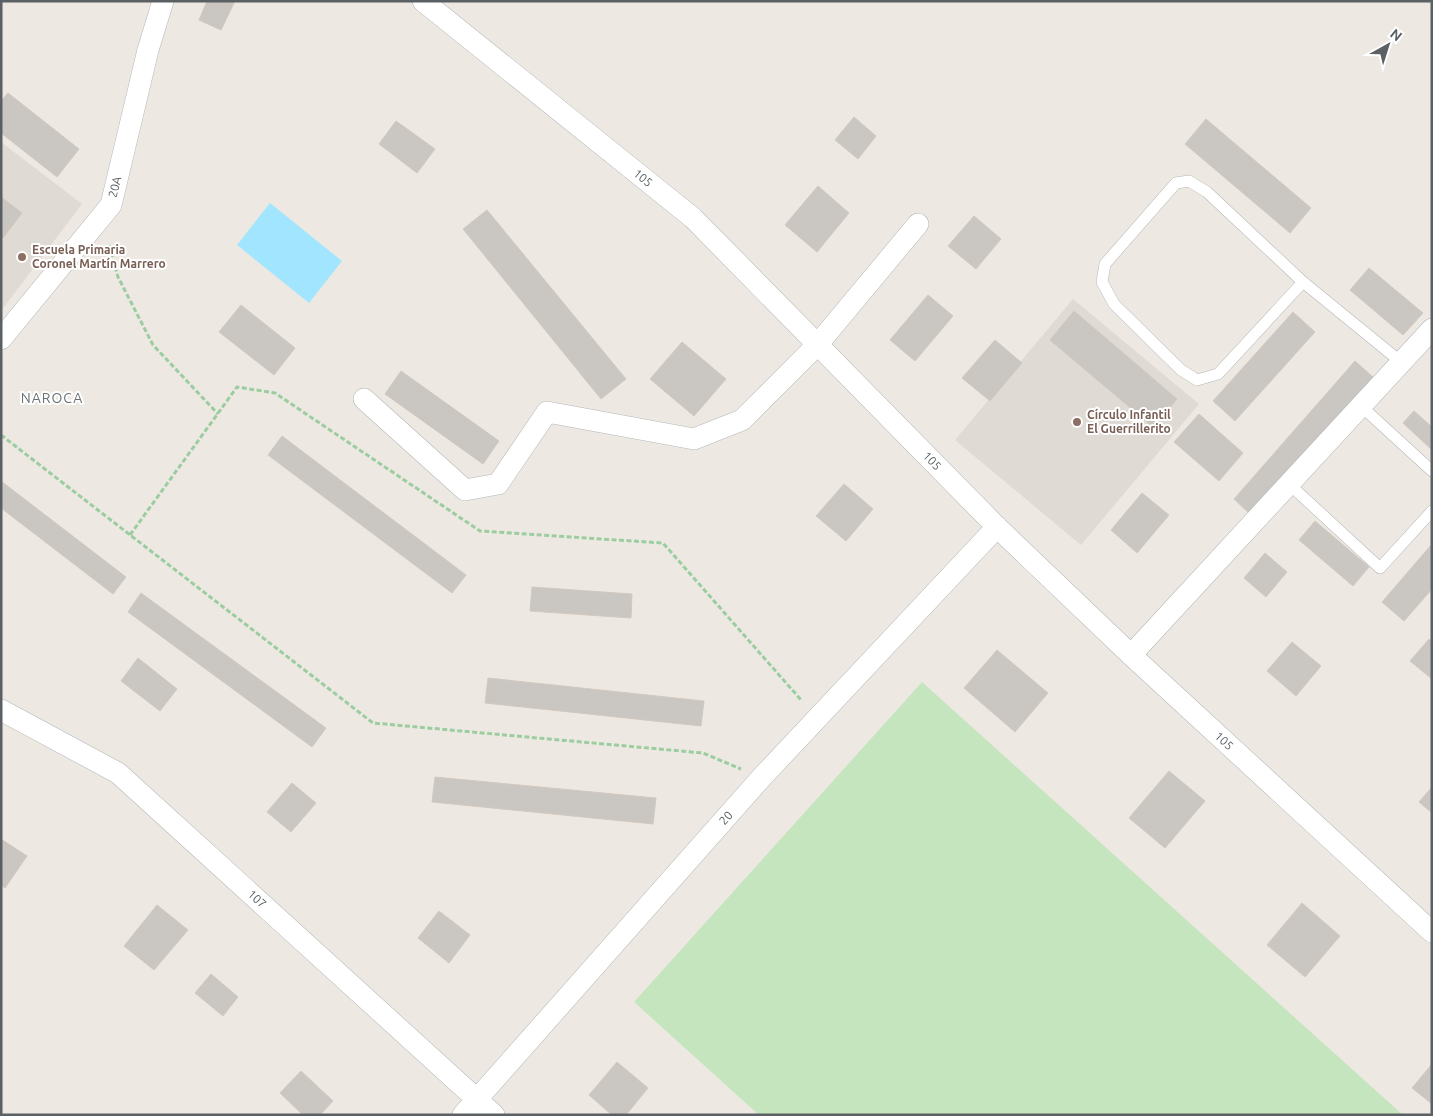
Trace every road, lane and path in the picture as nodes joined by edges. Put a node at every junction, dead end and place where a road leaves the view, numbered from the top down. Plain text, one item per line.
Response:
1 (162, 1) edge
2 (422, 1) edge
3 (101, 216) junction
4 (918, 224) dead end
5 (1303, 282) junction
6 (1432, 329) edge
7 (1, 339) edge
8 (818, 344) junction
9 (1401, 362) junction
10 (364, 399) dead end
11 (1361, 406) junction
12 (218, 414) junction
13 (1, 435) edge
14 (1432, 471) edge
15 (1289, 484) junction
16 (1432, 511) edge
17 (996, 527) junction
18 (130, 535) junction
19 (1131, 655) junction
20 (1, 710) edge
21 (818, 718) junction
22 (762, 778) junction
23 (1432, 932) edge
24 (477, 1099) junction
25 (463, 1115) edge
26 (494, 1115) edge

1 - 3 street, 20A
2 - 8 street, 105
3 - 7 street, 20A
3 - 12 path
4 - 8 street
5 - 5 lane
5 - 9 lane
6 - 9 street
8 - 10 street
8 - 17 street, 105
9 - 11 street
11 - 14 lane
11 - 15 street
12 - 18 path
12 - 21 path
13 - 18 path
15 - 16 lane
15 - 19 street
17 - 19 street, 105
17 - 21 street, 20
18 - 22 path
19 - 23 street, 105
20 - 24 street, 107
21 - 22 street, 20
22 - 24 street, 20
24 - 25 street, 20
24 - 26 street, 107

